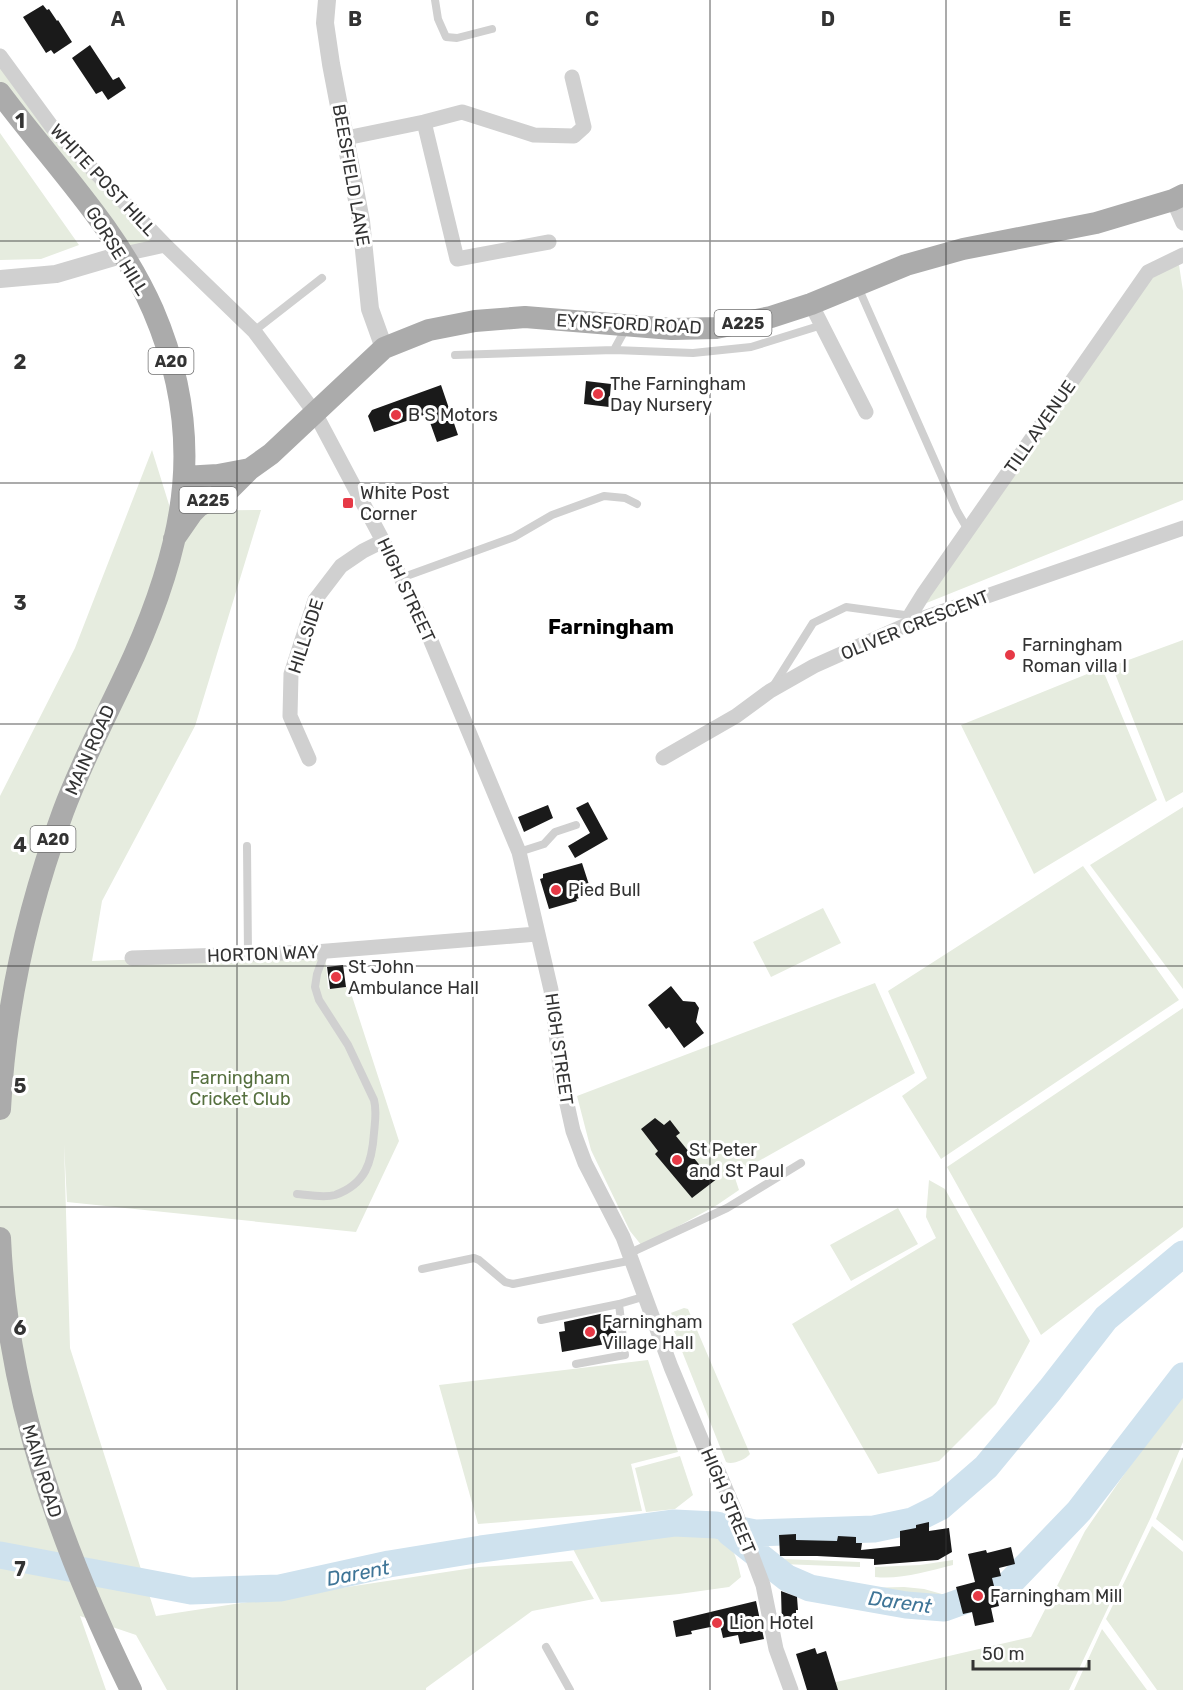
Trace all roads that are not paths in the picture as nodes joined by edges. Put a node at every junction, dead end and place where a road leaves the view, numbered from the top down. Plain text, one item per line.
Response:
1 (327, 0) edge
2 (435, 0) edge
3 (492, 29) dead end
4 (0, 56) edge
5 (572, 77) dead end
6 (0, 93) edge
7 (424, 122) junction
8 (346, 138) junction
9 (1178, 197) edge
10 (1183, 223) edge
11 (549, 242) dead end
12 (165, 246) junction
13 (123, 255) junction
14 (1183, 255) edge
15 (322, 278) dead end
16 (0, 279) edge
17 (857, 285) junction
18 (811, 304) junction
19 (822, 325) junction
20 (626, 326) junction
21 (254, 331) junction
22 (384, 348) junction
23 (614, 350) junction
24 (455, 355) dead end
25 (866, 412) dead end
26 (315, 413) junction
27 (250, 469) junction
28 (184, 477) junction
29 (637, 504) dead end
30 (1183, 528) edge
31 (969, 531) junction
32 (174, 539) junction
33 (383, 541) junction
34 (401, 578) junction
35 (913, 618) junction
36 (770, 691) junction
37 (663, 758) dead end
38 (309, 759) dead end
39 (576, 825) dead end
40 (247, 846) dead end
41 (519, 852) junction
42 (537, 934) junction
43 (325, 952) junction
44 (248, 955) junction
45 (132, 958) dead end
46 (0, 1109) edge
47 (801, 1163) dead end
48 (297, 1194) dead end
49 (0, 1238) edge
50 (631, 1257) junction
51 (422, 1269) dead end
52 (646, 1296) junction
53 (620, 1304) junction
54 (541, 1320) dead end
55 (576, 1364) dead end
56 (546, 1647) dead end
57 (131, 1690) edge
58 (570, 1690) edge
59 (791, 1690) edge

1 - 8 street, BEESFIELD LANE
2 - 3 lane
4 - 12 street, WHITE POST HILL
5 - 7 street
6 - 13 main road, GORSE HILL / A20
7 - 8 street
7 - 11 street
8 - 22 street, BEESFIELD LANE
9 - 10 street
9 - 17 main road, EYNSFORD ROAD / A225
12 - 13 street, WHITE POST HILL
12 - 21 street, WHITE POST HILL
13 - 16 street
13 - 28 main road, GORSE HILL / A20
14 - 31 street, TILL AVENUE
15 - 21 lane
17 - 18 main road, EYNSFORD ROAD / A225
17 - 31 lane
18 - 19 street
18 - 20 main road, EYNSFORD ROAD / A225
19 - 23 lane
19 - 25 street
20 - 22 main road, EYNSFORD ROAD / A225
20 - 23 lane
21 - 26 street, WHITE POST HILL
22 - 26 main road, EYNSFORD ROAD / A225
23 - 24 lane
26 - 27 main road, EYNSFORD ROAD / A225
26 - 33 street, HIGH STREET
27 - 28 main road, EYNSFORD ROAD / A225
27 - 32 main road, EYNSFORD ROAD / A225
28 - 32 main road, GORSE HILL / A20
29 - 34 lane
30 - 35 street, OLIVER CRESCENT
31 - 35 street, TILL AVENUE
32 - 46 main road, MAIN ROAD / A20
33 - 34 street, HIGH STREET
33 - 38 street, HILLSIDE
34 - 41 street, HIGH STREET
35 - 36 street, OLIVER CRESCENT
35 - 36 lane
36 - 37 street, OLIVER CRESCENT
39 - 41 lane
40 - 44 lane
41 - 42 street, HIGH STREET
42 - 43 street, HORTON WAY
42 - 50 street, HIGH STREET
43 - 44 street, HORTON WAY
43 - 48 lane
44 - 45 street, HORTON WAY
47 - 50 lane
49 - 57 main road, MAIN ROAD
50 - 51 lane
50 - 52 street, HIGH STREET
52 - 53 lane
52 - 59 street, HIGH STREET
53 - 54 lane
53 - 55 lane
56 - 58 lane

